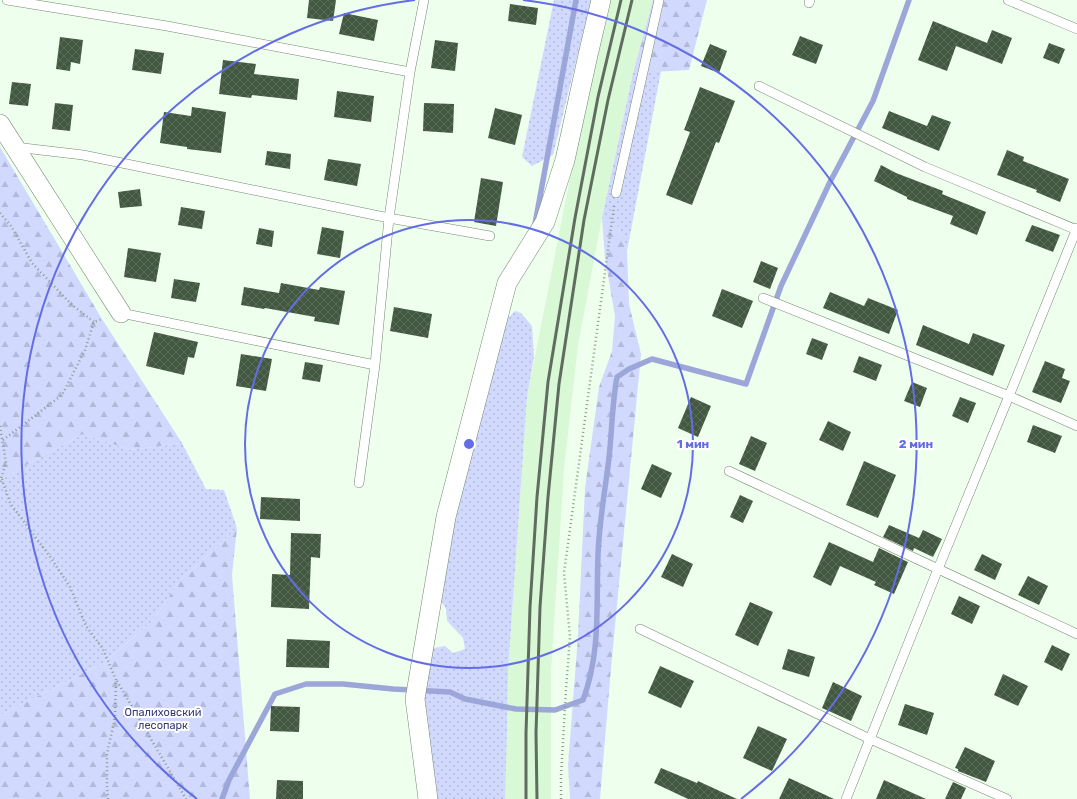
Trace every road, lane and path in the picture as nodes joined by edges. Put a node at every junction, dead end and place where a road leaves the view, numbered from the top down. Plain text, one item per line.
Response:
1 (8, 0) edge
2 (424, 0) edge
3 (601, 0) edge
4 (659, 0) edge
5 (1008, 0) edge
6 (1077, 29) edge
7 (410, 72) junction
8 (759, 86) dead end
9 (0, 124) edge
10 (14, 146) junction
11 (616, 194) joint
12 (0, 213) edge
13 (389, 218) junction
14 (1077, 229) edge
15 (490, 236) dead end
16 (763, 298) dead end
17 (121, 313) junction
18 (94, 322) junction
19 (375, 365) junction
20 (1009, 396) junction
21 (0, 426) edge
22 (1077, 426) edge
23 (3, 440) junction
24 (729, 471) dead end
25 (1, 480) edge
26 (359, 482) dead end
27 (938, 569) junction
28 (640, 629) dead end
29 (1077, 634) edge
30 (116, 680) junction
31 (870, 739) junction
32 (108, 799) edge
33 (186, 799) edge
34 (428, 799) edge
35 (561, 799) edge
36 (846, 799) edge
37 (1007, 799) edge

1 - 7 lane
2 - 7 lane
3 - 34 street
4 - 11 lane
5 - 6 lane
7 - 13 lane
8 - 14 lane
9 - 10 street
10 - 13 lane
10 - 17 street
11 - 35 path
12 - 18 path
13 - 15 lane
13 - 19 lane
14 - 20 lane
16 - 20 lane
17 - 18 path
17 - 19 lane
18 - 23 path
19 - 26 lane
20 - 22 lane
20 - 27 lane
21 - 23 path
23 - 25 path
24 - 27 lane
25 - 30 path
27 - 29 lane
27 - 31 lane
28 - 31 lane
30 - 32 path
30 - 33 path
31 - 36 lane
31 - 37 lane

